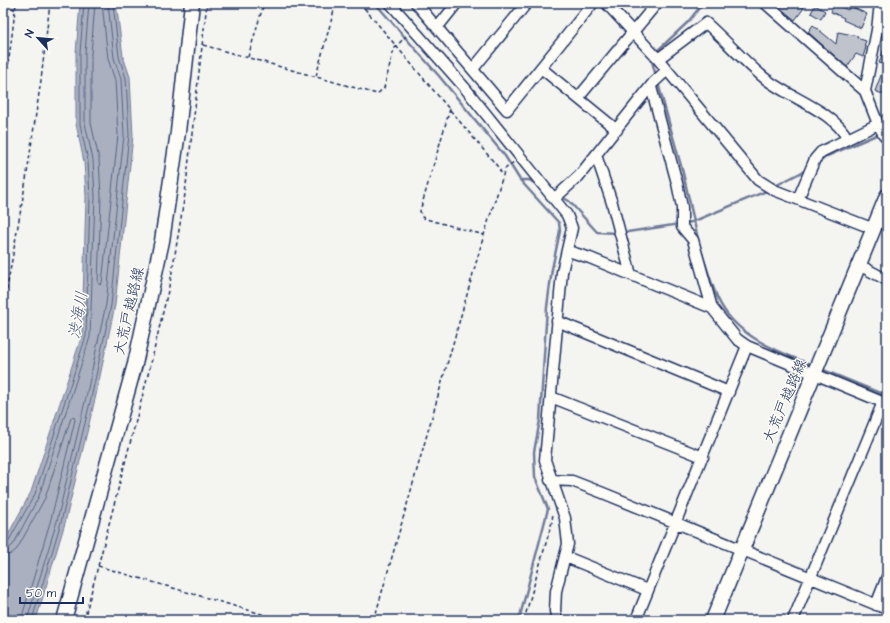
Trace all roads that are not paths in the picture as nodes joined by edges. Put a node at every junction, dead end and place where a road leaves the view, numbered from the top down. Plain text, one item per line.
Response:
1 (192, 3) edge
2 (390, 3) edge
3 (416, 3) edge
4 (457, 3) edge
5 (527, 3) edge
6 (593, 3) edge
7 (606, 3) edge
8 (657, 3) edge
9 (880, 3) edge
10 (770, 4) edge
11 (437, 28) junction
12 (633, 32) junction
13 (658, 59) junction
14 (541, 68) junction
15 (473, 69) junction
16 (666, 70) junction
17 (651, 87) junction
18 (865, 91) junction
19 (578, 98) junction
20 (878, 124) junction
21 (617, 130) junction
22 (887, 136) edge
23 (847, 138) junction
24 (596, 155) junction
25 (554, 199) junction
26 (798, 199) junction
27 (885, 204) edge
28 (874, 229) junction
29 (568, 251) junction
30 (859, 265) junction
31 (631, 275) junction
32 (887, 280) edge
33 (712, 308) junction
34 (557, 321) junction
35 (747, 346) junction
36 (815, 374) junction
37 (729, 392) junction
38 (551, 397) junction
39 (885, 403) edge
40 (703, 457) junction
41 (550, 480) junction
42 (675, 523) junction
43 (742, 551) junction
44 (566, 557) junction
45 (887, 577) edge
46 (810, 578) junction
47 (647, 590) junction
48 (876, 605) junction
49 (887, 610) edge
50 (64, 620) edge
51 (557, 620) edge
52 (636, 620) edge
53 (713, 620) edge
54 (793, 620) edge

1 - 50 main road, 大荒戸越路線
2 - 25 street
3 - 11 street
4 - 11 street
5 - 15 street
6 - 14 street
7 - 12 street
8 - 12 street
9 - 18 street
10 - 18 street
11 - 15 street
12 - 13 street
12 - 19 street
13 - 16 street
13 - 23 street
14 - 15 street
14 - 19 street
16 - 17 street
16 - 26 street
17 - 21 street
17 - 33 street
18 - 20 street
19 - 21 street
20 - 22 street
20 - 23 street
21 - 24 street
23 - 26 street
24 - 25 street
24 - 31 street
25 - 29 street
26 - 28 street
27 - 28 main road, 大荒戸越路線
28 - 30 main road, 大荒戸越路線
29 - 31 street
29 - 34 street
30 - 32 street
30 - 36 main road, 大荒戸越路線
31 - 33 street
33 - 35 street
34 - 37 street
34 - 38 street
35 - 36 street
35 - 37 street
36 - 39 street
36 - 43 main road, 大荒戸越路線
37 - 40 street
38 - 40 street
38 - 41 street
39 - 46 street
40 - 42 street
41 - 42 street
41 - 44 street
42 - 43 street
42 - 47 street
43 - 46 street
43 - 53 main road, 大荒戸越路線
44 - 47 street
44 - 51 street
45 - 48 street
46 - 48 street
46 - 54 street
47 - 52 street
48 - 49 street

